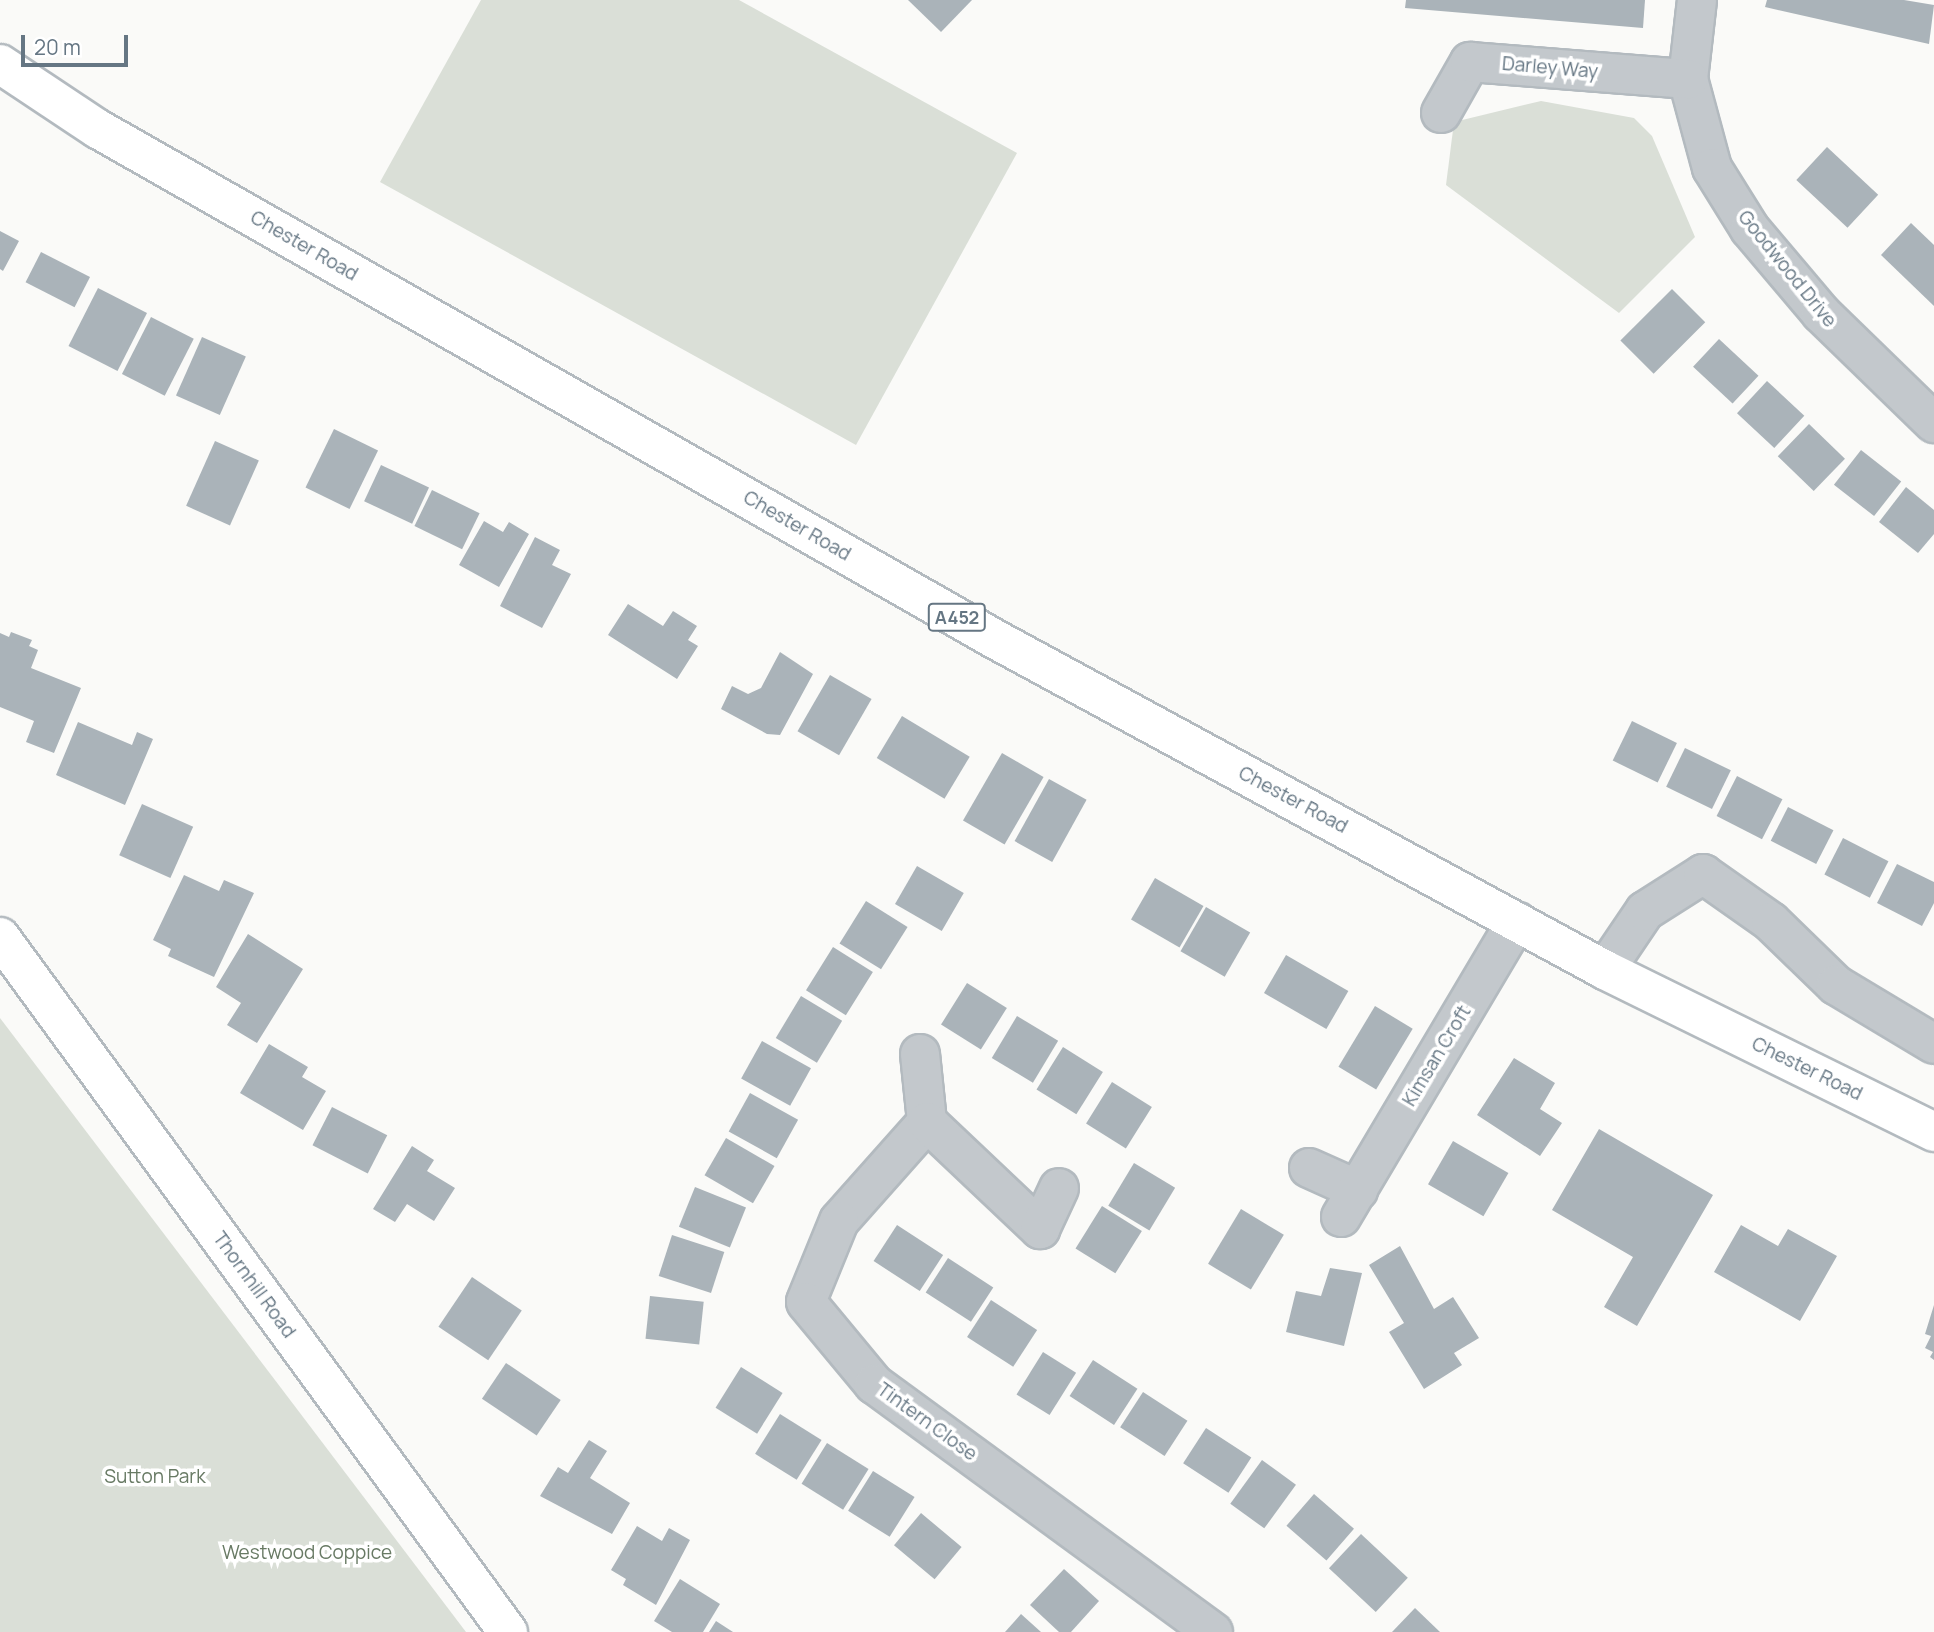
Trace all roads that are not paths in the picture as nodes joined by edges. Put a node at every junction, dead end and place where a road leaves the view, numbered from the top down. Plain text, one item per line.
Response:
1 (1696, 0) edge
2 (0, 64) edge
3 (1688, 79) junction
4 (1441, 113) dead end
5 (1934, 423) edge
6 (1517, 921) junction
7 (0, 937) edge
8 (1605, 970) junction
9 (1934, 1044) edge
10 (920, 1054) dead end
11 (927, 1122) junction
12 (1934, 1132) edge
13 (1310, 1168) dead end
14 (1059, 1188) dead end
15 (1209, 1630) edge
16 (508, 1632) edge

1 - 3 street, Goodwood Drive
2 - 6 main road, Chester Road / A452
3 - 4 street, Darley Way
3 - 5 street, Goodwood Drive
6 - 8 main road, Chester Road / A452
6 - 13 street, Kimsan Croft
7 - 16 main road, Thornhill Road
8 - 9 street
8 - 12 main road, Chester Road / A452
10 - 11 street
11 - 14 street
11 - 15 street, Tintern Close

